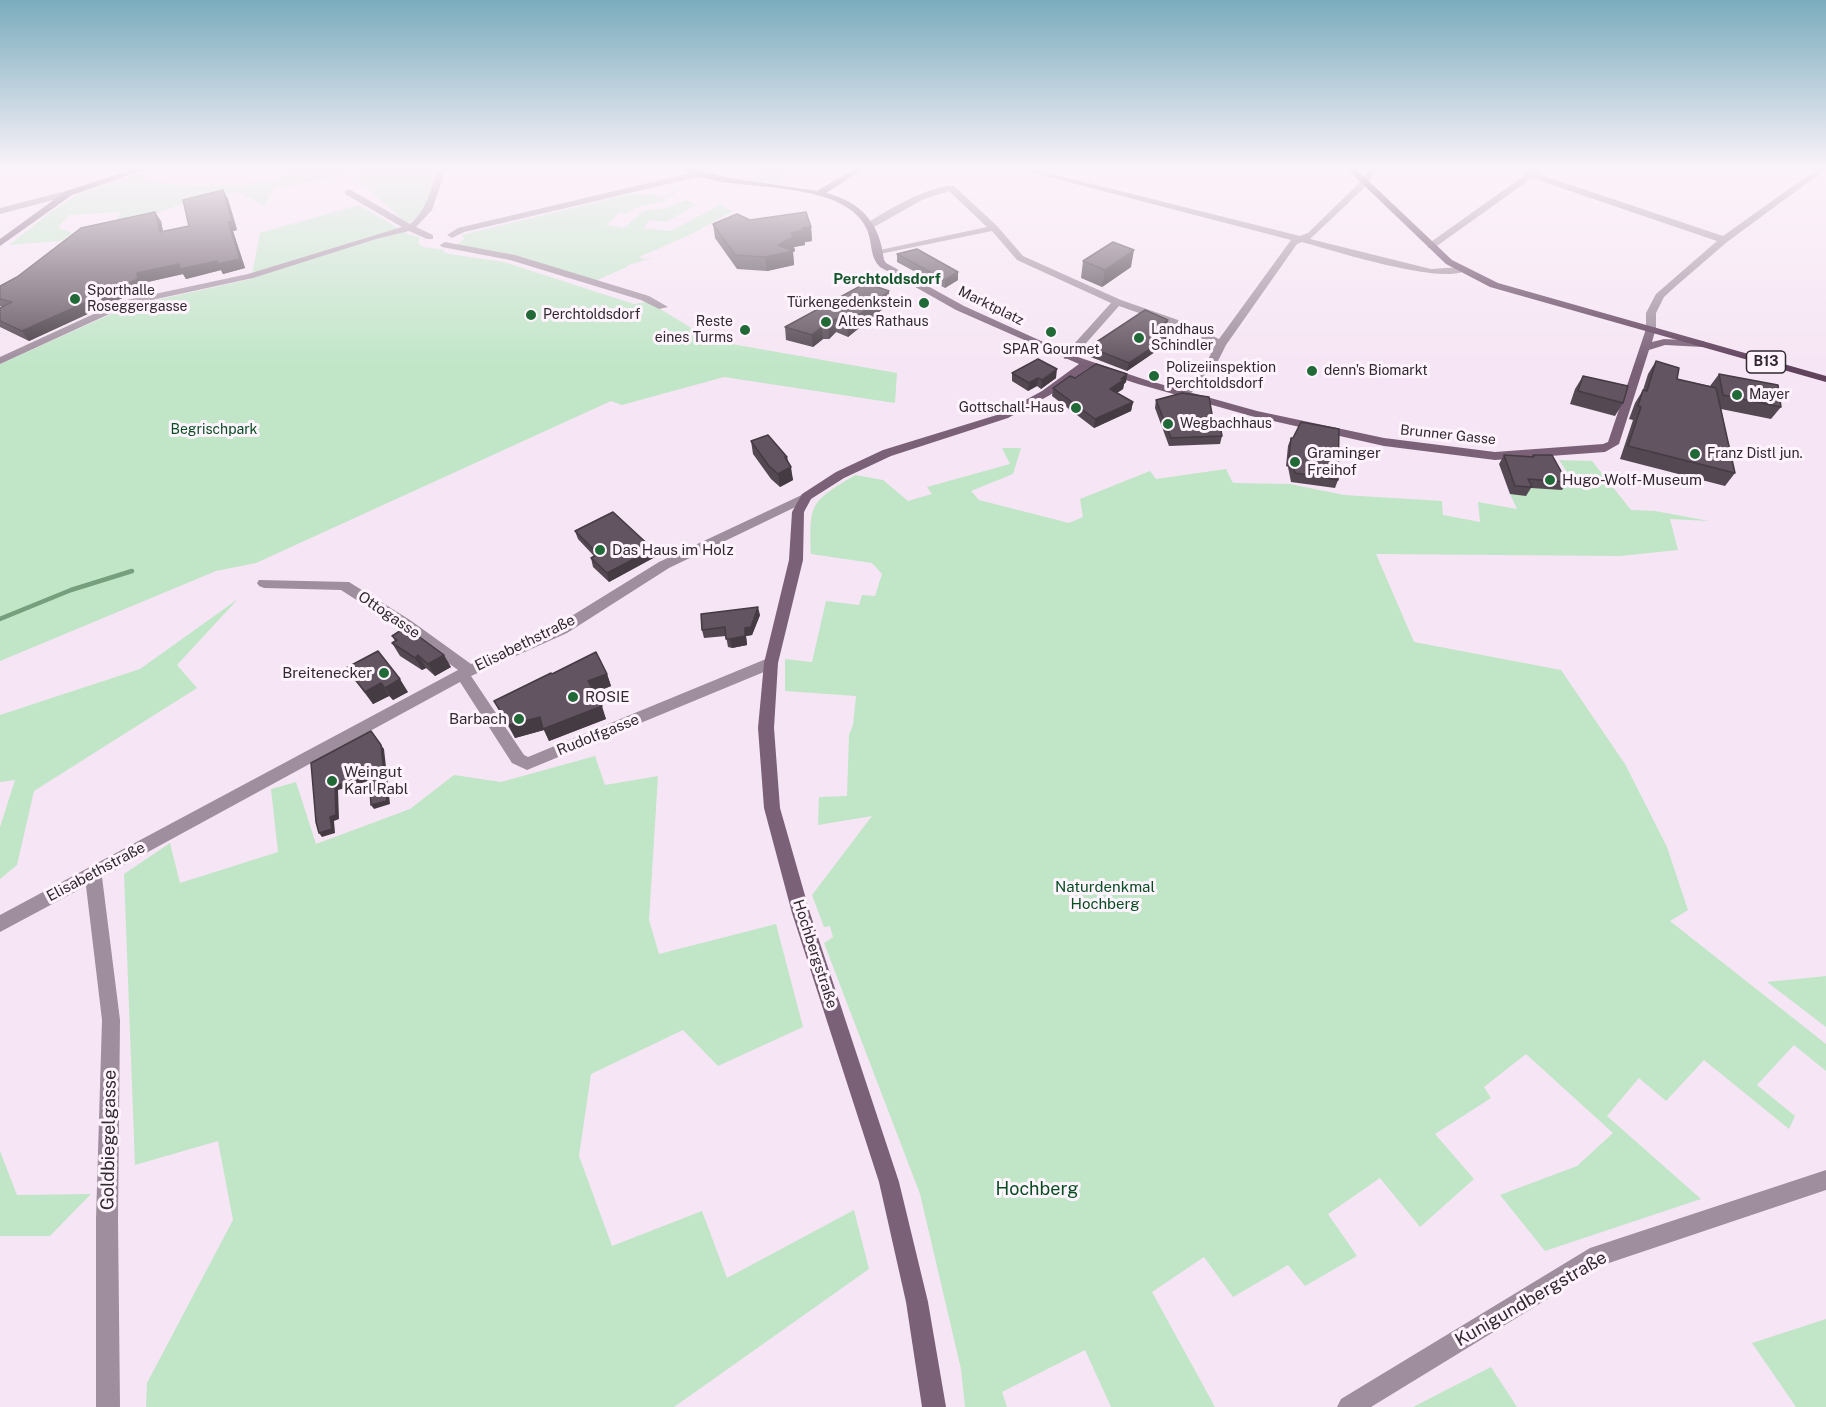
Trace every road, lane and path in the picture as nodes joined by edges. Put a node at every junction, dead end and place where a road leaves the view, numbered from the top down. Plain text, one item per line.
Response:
1 (383, 235) edge
2 (425, 235) edge
3 (435, 235) edge
4 (447, 235) edge
5 (452, 235) joint
6 (872, 235) edge
7 (963, 235) edge
8 (1000, 235) edge
9 (1285, 235) edge
10 (1311, 235) edge
11 (1419, 235) edge
12 (1447, 235) edge
13 (1709, 235) edge
14 (1731, 235) edge
15 (430, 237) junction
16 (1302, 239) junction
17 (1724, 240) junction
18 (445, 245) junction
19 (1431, 246) junction
20 (878, 253) junction
21 (1461, 270) junction
22 (1117, 302) junction
23 (663, 307) dead end
24 (1651, 328) junction
25 (1221, 344) junction
26 (1707, 345) junction
27 (1644, 348) junction
28 (1068, 357) junction
29 (4, 359) edge
30 (1088, 363) junction
31 (1826, 379) edge
32 (1184, 394) junction
33 (806, 497) junction
34 (264, 583) dead end
35 (771, 663) junction
36 (466, 672) junction
37 (93, 873) junction
38 (0, 924) edge
39 (1826, 1180) edge
40 (108, 1407) edge
41 (934, 1407) edge
42 (1349, 1407) edge

1 - 29 street
2 - 15 street
3 - 15 street
4 - 5 street
5 - 18 street
6 - 20 main road, Marktplatz
7 - 20 street
8 - 22 street
9 - 16 street
10 - 16 street
11 - 19 main road, B13
12 - 19 street
13 - 17 street
14 - 17 street
15 - 18 street
16 - 21 street
16 - 25 street
17 - 24 street
18 - 23 street
19 - 21 main road, B13
20 - 28 main road, Marktplatz
21 - 24 main road, B13
22 - 25 street
22 - 28 street
24 - 26 main road, B13
24 - 27 main road, Brunner Gasse
25 - 32 street
26 - 27 main road
26 - 31 main road, B13
27 - 32 main road, Brunner Gasse
28 - 30 main road, Marktplatz
30 - 32 main road, Brunner Gasse
30 - 33 main road, Elisabethstraße
33 - 35 main road, Hochbergstraße
33 - 36 street, Elisabethstraße
34 - 36 street, Ottogasse
35 - 36 street, Rudolfgasse
35 - 41 main road, Hochbergstraße
36 - 37 street, Elisabethstraße
37 - 38 street, Elisabethstraße
37 - 40 street, Goldbiegelgasse
39 - 42 street, Kunigundbergstraße

